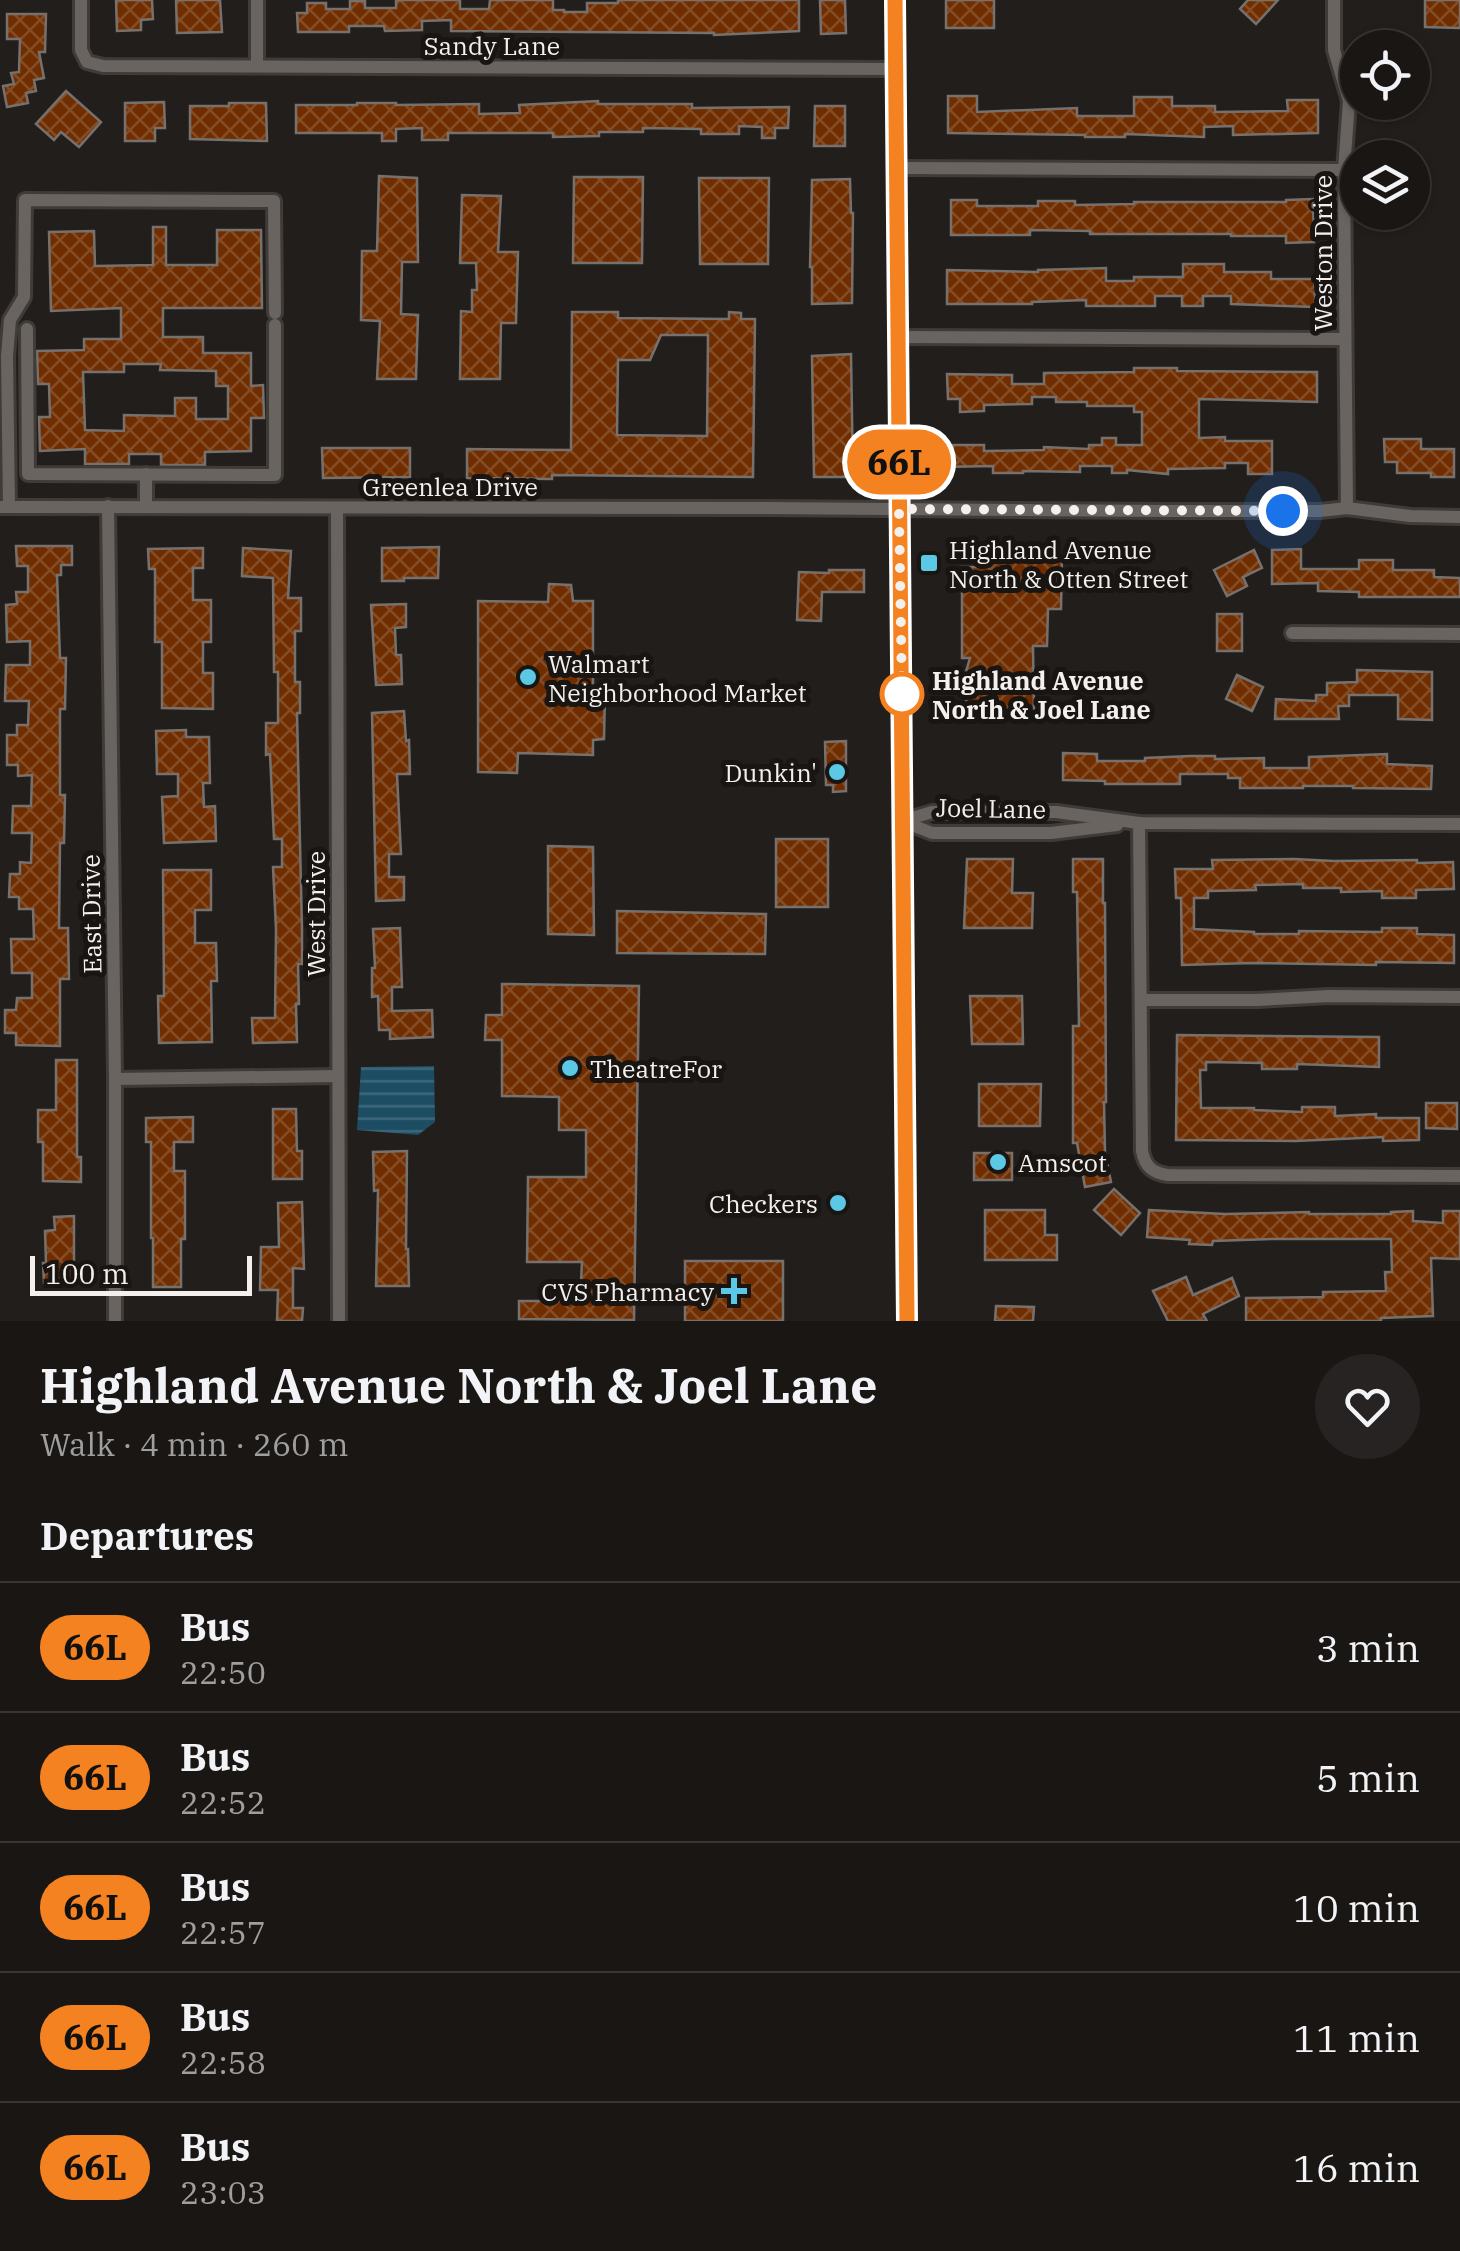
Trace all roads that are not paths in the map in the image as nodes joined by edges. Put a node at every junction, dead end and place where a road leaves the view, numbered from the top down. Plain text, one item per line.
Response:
1 (81, 0) edge
2 (257, 0) edge
3 (895, 0) edge
4 (1334, 0) edge
5 (257, 66) junction
6 (896, 69) junction
7 (1346, 140) edge
8 (897, 168) junction
9 (1340, 170) edge
10 (1344, 230) edge
11 (27, 329) dead end
12 (898, 337) junction
13 (1345, 339) junction
14 (146, 474) junction
15 (108, 506) junction
16 (146, 506) junction
17 (4, 507) edge
18 (337, 508) junction
19 (1347, 508) junction
20 (899, 509) junction
21 (1460, 517) edge
22 (1292, 633) dead end
23 (1460, 634) edge
24 (902, 820) junction
25 (1139, 822) junction
26 (1460, 824) edge
27 (1460, 997) edge
28 (1141, 1000) junction
29 (338, 1076) junction
30 (115, 1079) junction
31 (1460, 1176) edge
32 (116, 1321) edge
33 (339, 1321) edge
34 (906, 1321) edge

1 - 5 street, Sandy Lane
2 - 5 street
3 - 6 street
4 - 7 street, Weston Drive
5 - 6 street, Sandy Lane
6 - 8 street
8 - 9 street
8 - 12 street
10 - 13 street, Weston Drive
11 - 14 street
12 - 13 street
12 - 20 street
13 - 19 street, Weston Drive
14 - 16 street
14 - 17 street
15 - 16 street, Greenlea Drive
15 - 17 street, Greenlea Drive
15 - 30 street, East Drive
16 - 18 street, Greenlea Drive
18 - 20 street, Greenlea Drive
18 - 29 street, West Drive
19 - 20 street, Greenlea Drive
19 - 21 street, Greenlea Drive
20 - 24 street
22 - 23 street
24 - 25 street, Joel Lane
24 - 25 street, Joel Lane
24 - 34 street
25 - 26 street, Joel Lane
25 - 28 street
27 - 28 street
28 - 31 street
29 - 30 street
29 - 33 street, West Drive
30 - 32 street, East Drive

